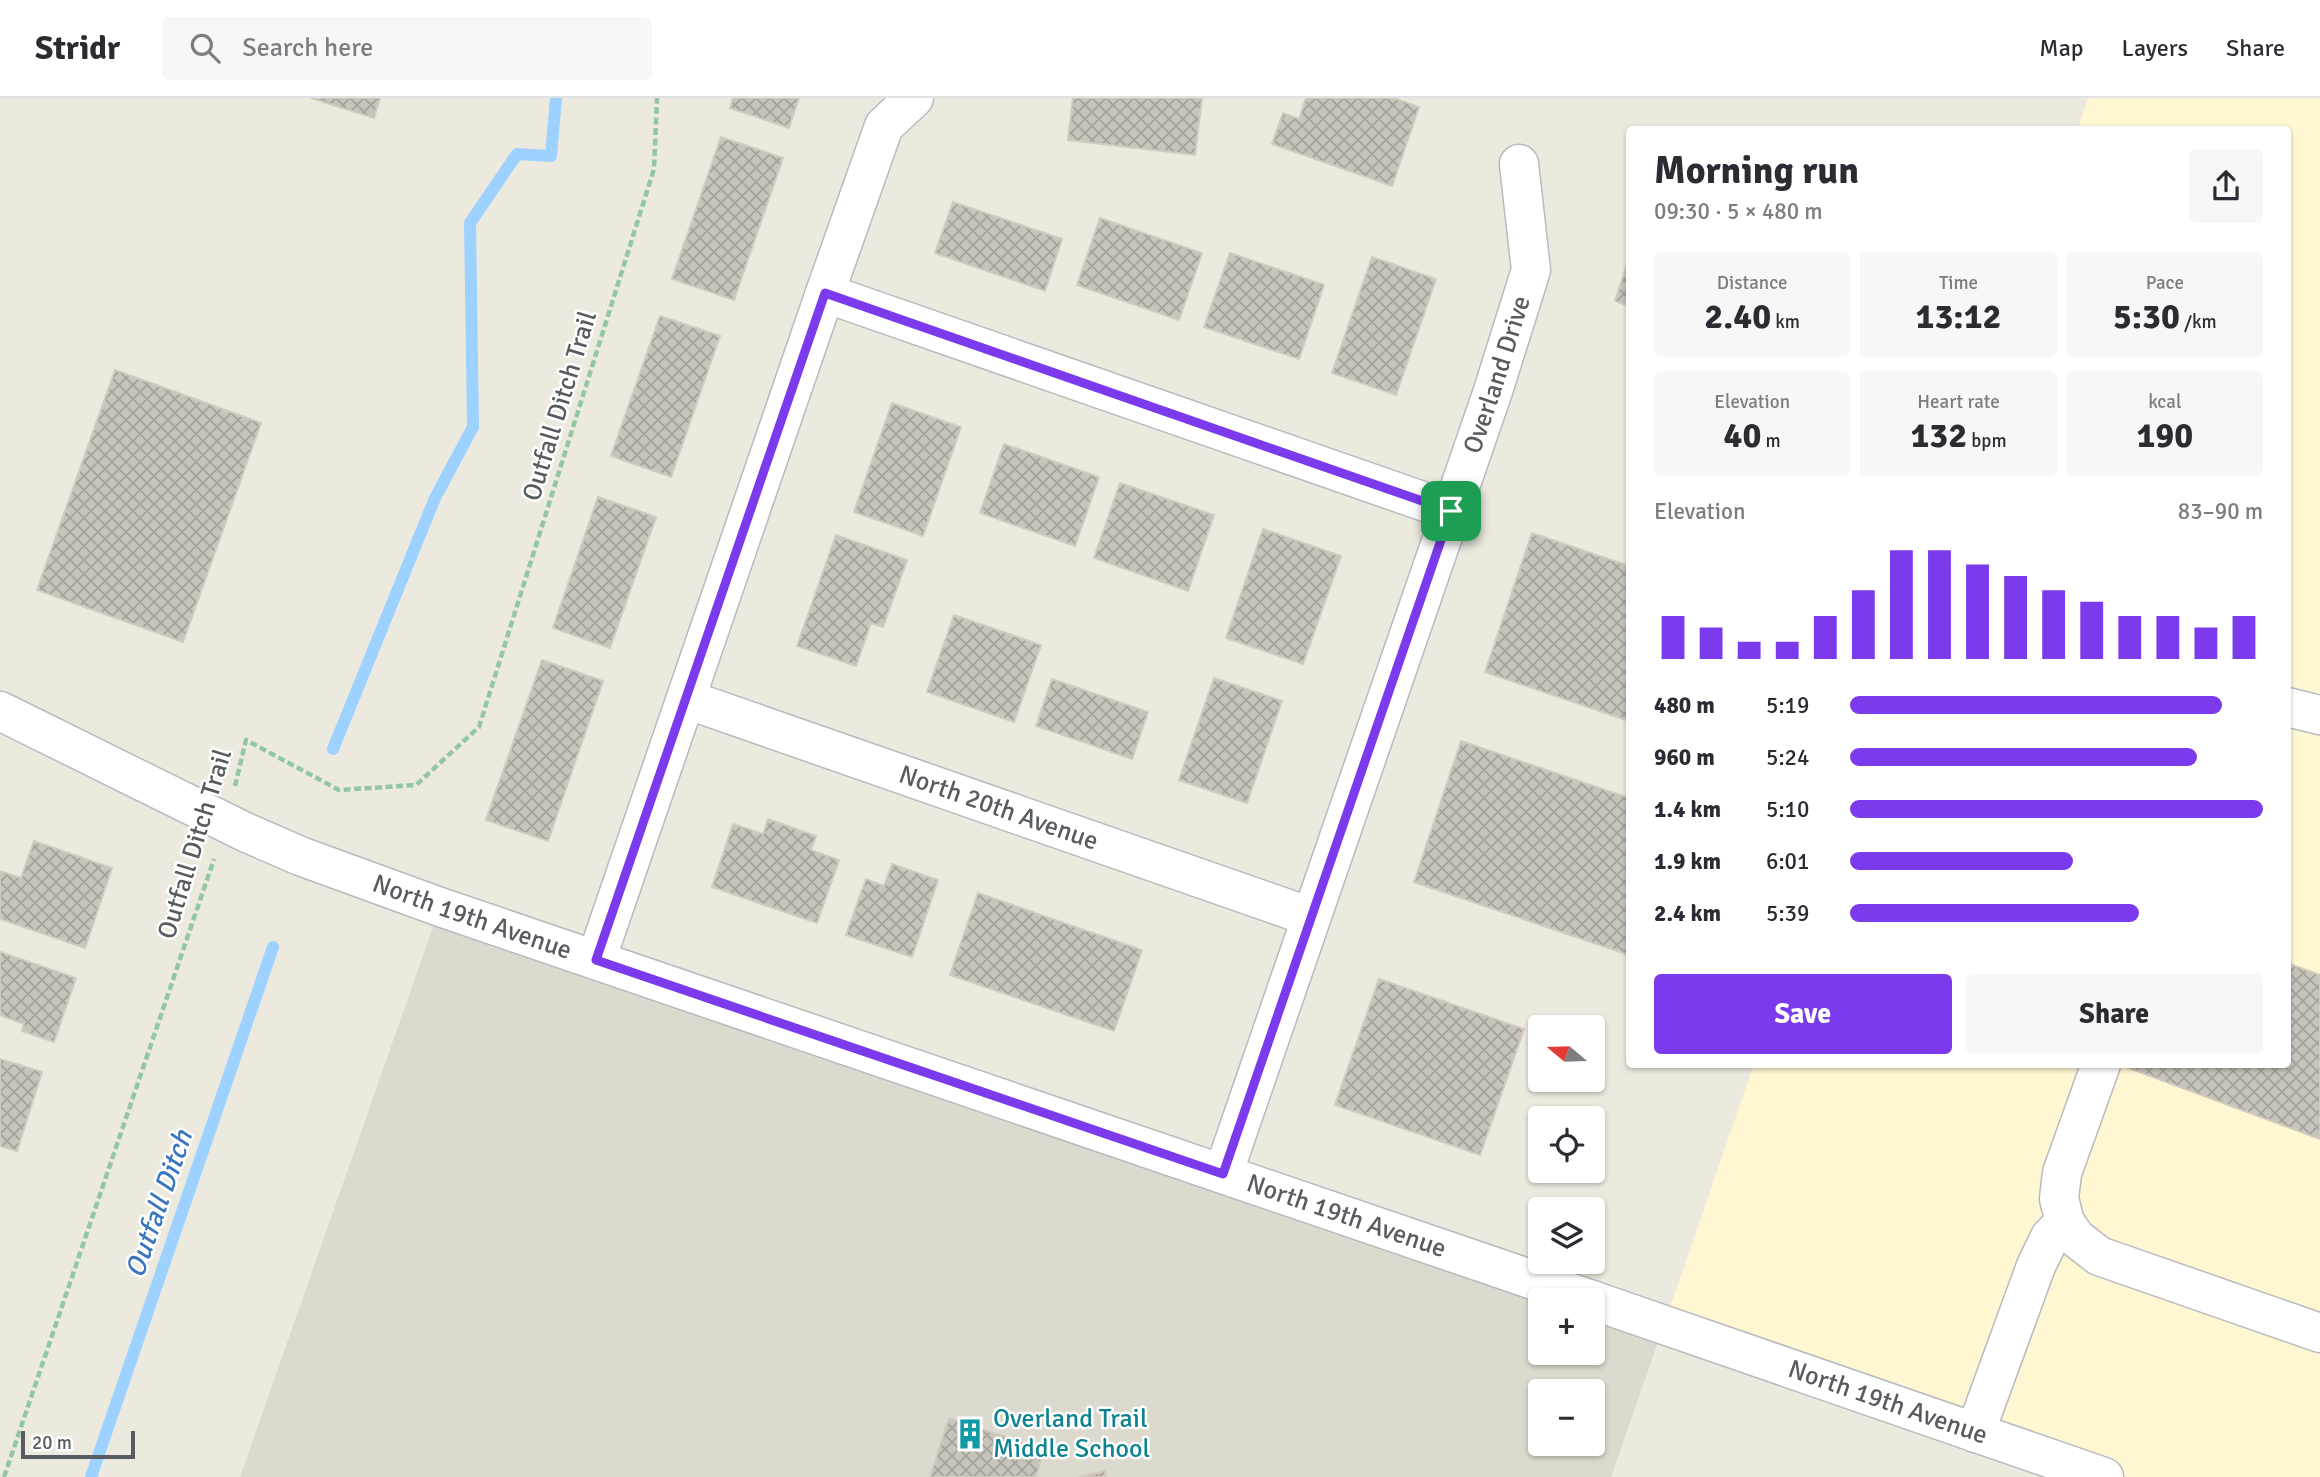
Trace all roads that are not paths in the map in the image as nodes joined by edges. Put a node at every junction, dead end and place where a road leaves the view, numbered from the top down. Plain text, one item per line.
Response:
1 (914, 98) edge
2 (1519, 164) dead end
3 (825, 293) junction
4 (1451, 511) junction
5 (686, 699) junction
6 (2291, 708) edge
7 (0, 711) edge
8 (2320, 715) edge
9 (1311, 917) junction
10 (596, 960) junction
11 (2100, 1068) edge
12 (1223, 1174) junction
13 (2065, 1222) junction
14 (1557, 1288) edge
15 (1605, 1305) edge
16 (2320, 1333) edge
17 (1975, 1433) junction
18 (2104, 1477) edge

1 - 3 street
2 - 4 street, Overland Drive
3 - 4 street
3 - 5 street
4 - 9 street, Overland Drive
5 - 9 street, North 20th Avenue
5 - 10 street
6 - 8 street
7 - 10 street, North 19th Avenue
9 - 12 street, Overland Drive
10 - 12 street, North 19th Avenue
11 - 13 street
12 - 14 street, North 19th Avenue
13 - 16 street
13 - 17 street
15 - 17 street, North 19th Avenue
17 - 18 street, North 19th Avenue

